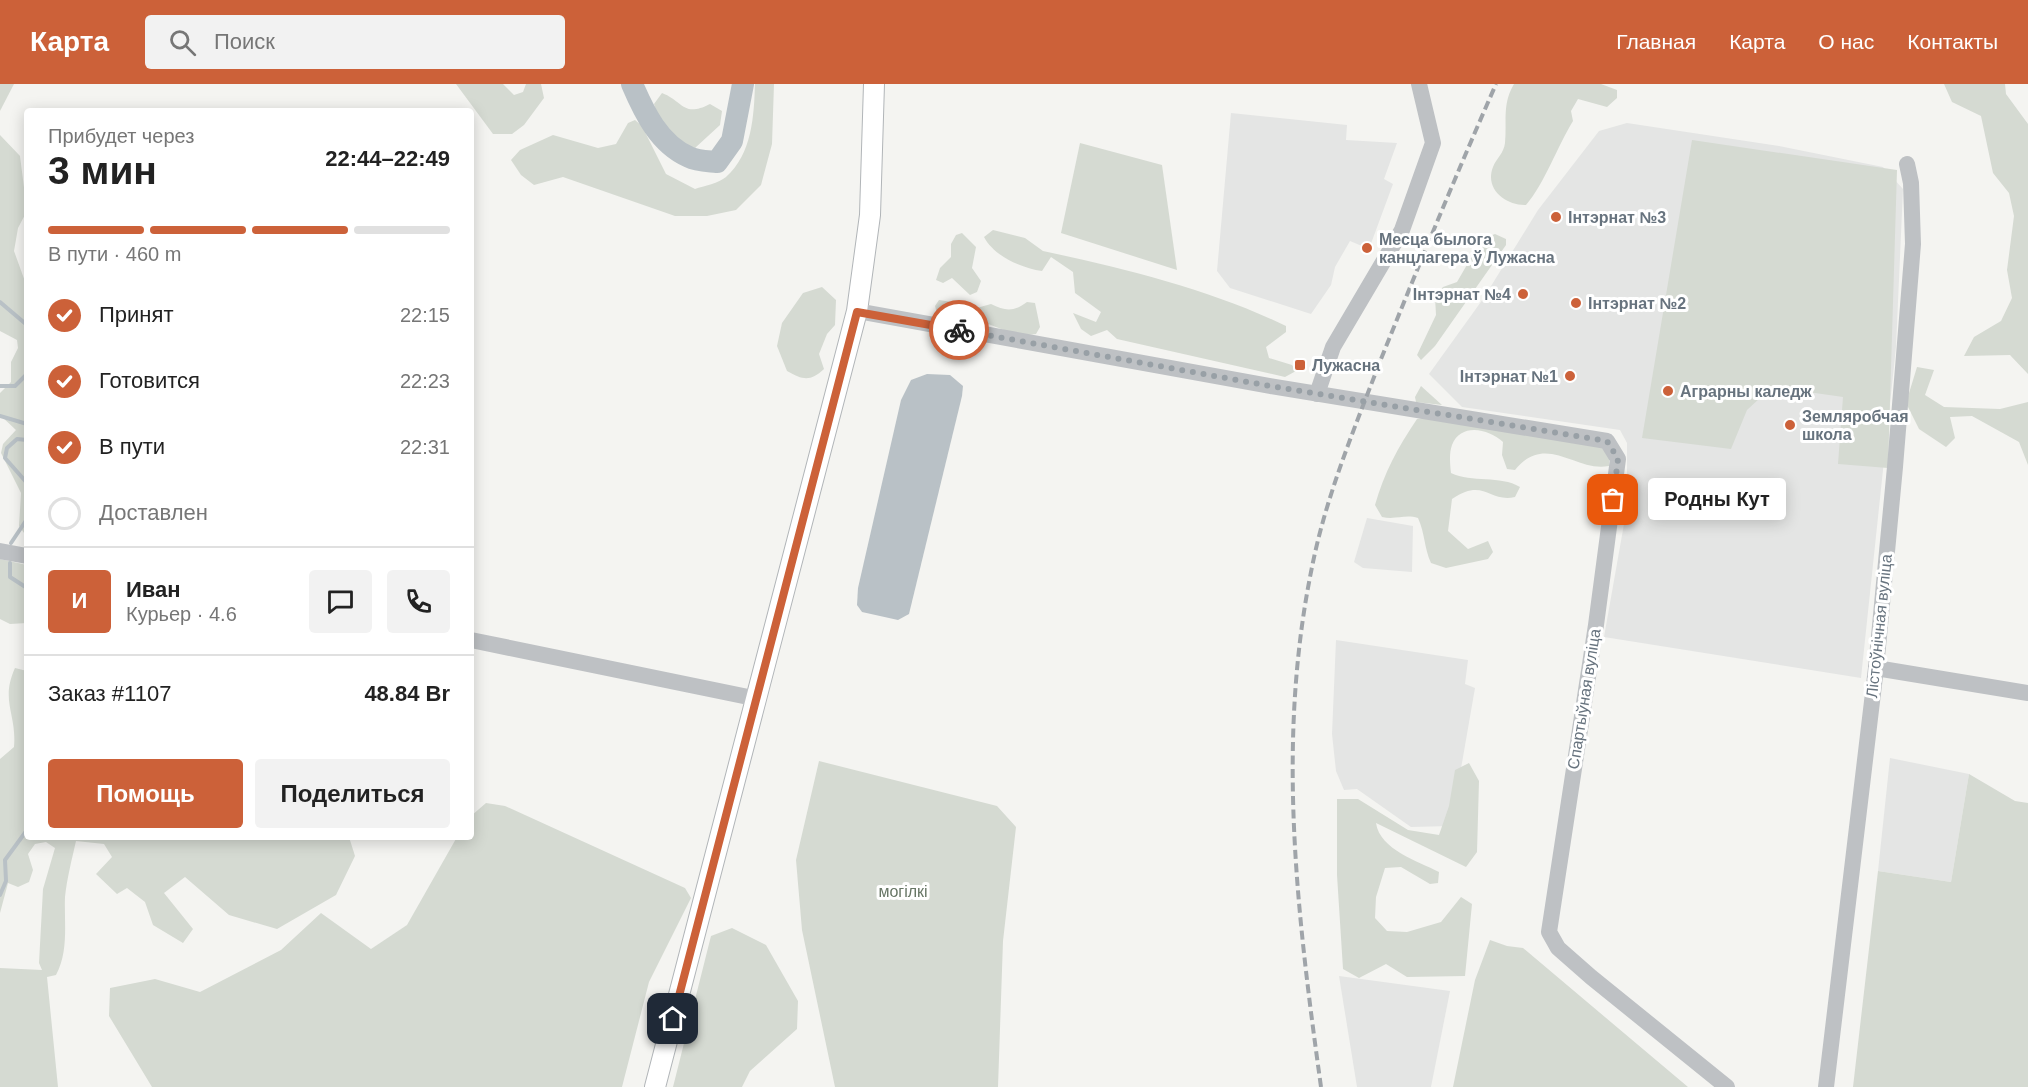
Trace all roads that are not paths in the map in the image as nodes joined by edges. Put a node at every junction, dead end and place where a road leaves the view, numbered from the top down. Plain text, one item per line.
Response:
1 (874, 84) edge
2 (1419, 84) edge
3 (1907, 164) dead end
4 (857, 312) junction
5 (1317, 394) junction
6 (0, 550) edge
7 (24, 555) edge
8 (474, 641) edge
9 (1876, 668) junction
10 (2028, 693) edge
11 (758, 699) junction
12 (655, 1087) edge
13 (1726, 1087) edge
14 (1826, 1087) edge

1 - 4 main road
2 - 5 street
3 - 9 street, Лістоўнічная вуліца
4 - 5 street
4 - 11 main road
5 - 13 street, Спартыўная вуліца
6 - 7 street
8 - 11 street
9 - 10 street
9 - 14 street, Лістоўнічная вуліца
11 - 12 main road

